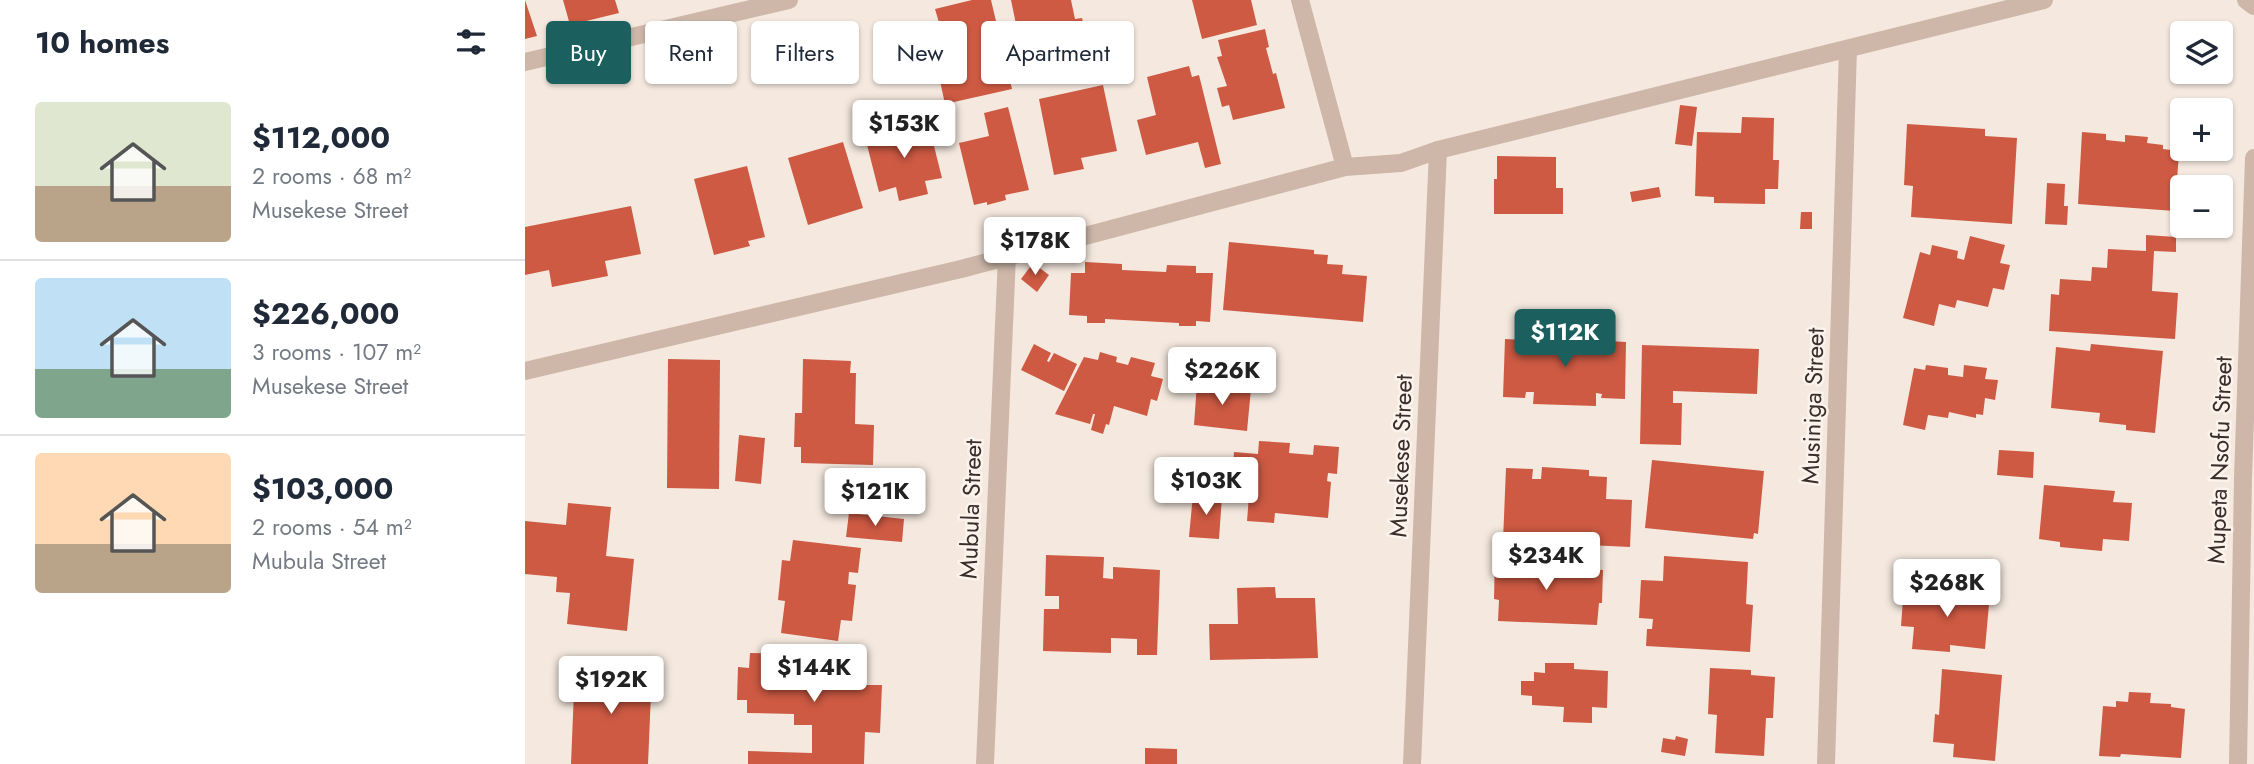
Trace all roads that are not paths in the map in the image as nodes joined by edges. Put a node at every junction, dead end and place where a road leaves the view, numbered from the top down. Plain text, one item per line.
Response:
1 (789, 0) edge
2 (1300, 0) edge
3 (2044, 0) edge
4 (2246, 0) edge
5 (2254, 6) edge
6 (1848, 49) junction
7 (525, 62) edge
8 (1438, 150) junction
9 (2254, 158) edge
10 (1345, 167) junction
11 (1007, 256) junction
12 (525, 371) edge
13 (2248, 478) edge
14 (985, 764) edge
15 (1412, 764) edge
16 (1826, 764) edge
17 (2238, 764) edge

1 - 7 street
2 - 10 street
3 - 6 street
4 - 5 street
6 - 8 street
6 - 16 street, Musiniga Street
8 - 10 street
8 - 15 street, Musekese Street
9 - 13 street, Mupeta Nsofu Street
10 - 11 street
11 - 12 street
11 - 14 street, Mubula Street
13 - 17 street, Mupeta Nsofu Street

